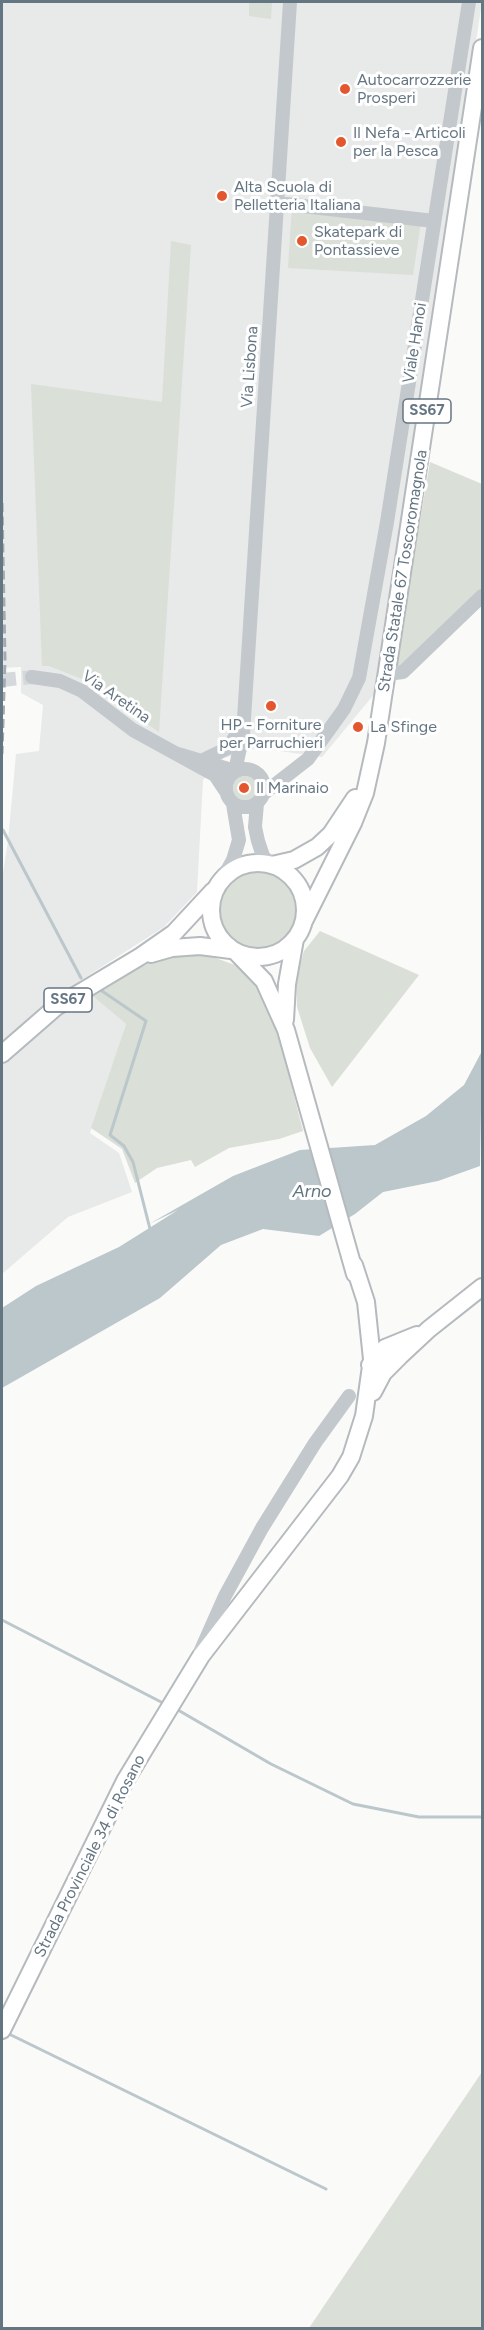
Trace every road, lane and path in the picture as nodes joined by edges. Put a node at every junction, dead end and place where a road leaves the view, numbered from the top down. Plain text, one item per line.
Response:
1 (290, 2) edge
2 (469, 2) edge
3 (483, 48) edge
4 (277, 202) junction
5 (434, 221) junction
6 (483, 596) edge
7 (387, 674) junction
8 (32, 677) tunnel mouth
9 (243, 728) junction
10 (319, 744) junction
11 (178, 754) junction
12 (203, 760) junction
13 (236, 771) junction
14 (257, 774) junction
15 (368, 774) junction
16 (225, 790) junction
17 (260, 799) junction
18 (233, 804) junction
19 (271, 865) junction
20 (220, 882) junction
21 (303, 923) junction
22 (295, 939) junction
23 (234, 951) junction
24 (141, 956) junction
25 (286, 1030) junction
26 (2, 1054) edge
27 (354, 1264) junction
28 (483, 1287) edge
29 (366, 1302) junction
30 (361, 1336) junction
31 (398, 1349) junction
32 (372, 1359) junction
33 (355, 1391) junction
34 (364, 1416) junction
35 (333, 1483) junction
36 (188, 1677) junction
37 (2, 2030) edge

1 - 4 street, Via Lisbona
2 - 5 street, Viale Hanoi
3 - 7 main road, Strada Statale 67 Toscoromagnola / SS67
4 - 5 street
4 - 9 street, Via Lisbona
5 - 10 street, Viale Hanoi
6 - 7 street
7 - 15 main road, Strada Statale 67 Toscoromagnola / SS67
8 - 11 street, Via Aretina
9 - 12 street
9 - 13 street, Via Lisbona
9 - 14 street, Via Lisbona
10 - 14 street, Viale Hanoi
10 - 17 street, Viale Hanoi
11 - 12 street, Via Aretina
11 - 16 street, Via Aretina
12 - 13 street, Via Aretina
13 - 14 street, Viale Hanoi
13 - 16 street
14 - 17 street
15 - 19 main road, Strada Statale 67 Toscoromagnola / SS67
15 - 21 main road, Strada Statale 67 Toscoromagnola / SS67
16 - 18 street
17 - 18 street
17 - 19 street
18 - 20 street
19 - 20 main road
19 - 21 main road
20 - 23 main road
20 - 24 main road, SS67
21 - 22 main road
22 - 23 main road
22 - 25 main road, Strada Provinciale 34 di Rosano
23 - 24 main road, SS67
23 - 25 main road, Strada Provinciale 34 di Rosano
24 - 26 main road, SS67
25 - 27 main road, Strada Provinciale 34 di Rosano
27 - 29 main road, Strada Provinciale 34 di Rosano
27 - 30 main road, Strada Provinciale 34 di Rosano
28 - 31 main road
29 - 31 main road
29 - 32 main road, Strada Provinciale 34 di Rosano
30 - 32 main road
30 - 33 main road, Strada Provinciale 34 di Rosano
31 - 32 main road
31 - 34 main road
32 - 33 main road
32 - 34 main road, Strada Provinciale 34 di Rosano
33 - 35 main road, Strada Provinciale 34 di Rosano
33 - 36 street
34 - 35 main road, Strada Provinciale 34 di Rosano
35 - 36 main road, Strada Provinciale 34 di Rosano
36 - 37 main road, Strada Provinciale 34 di Rosano

